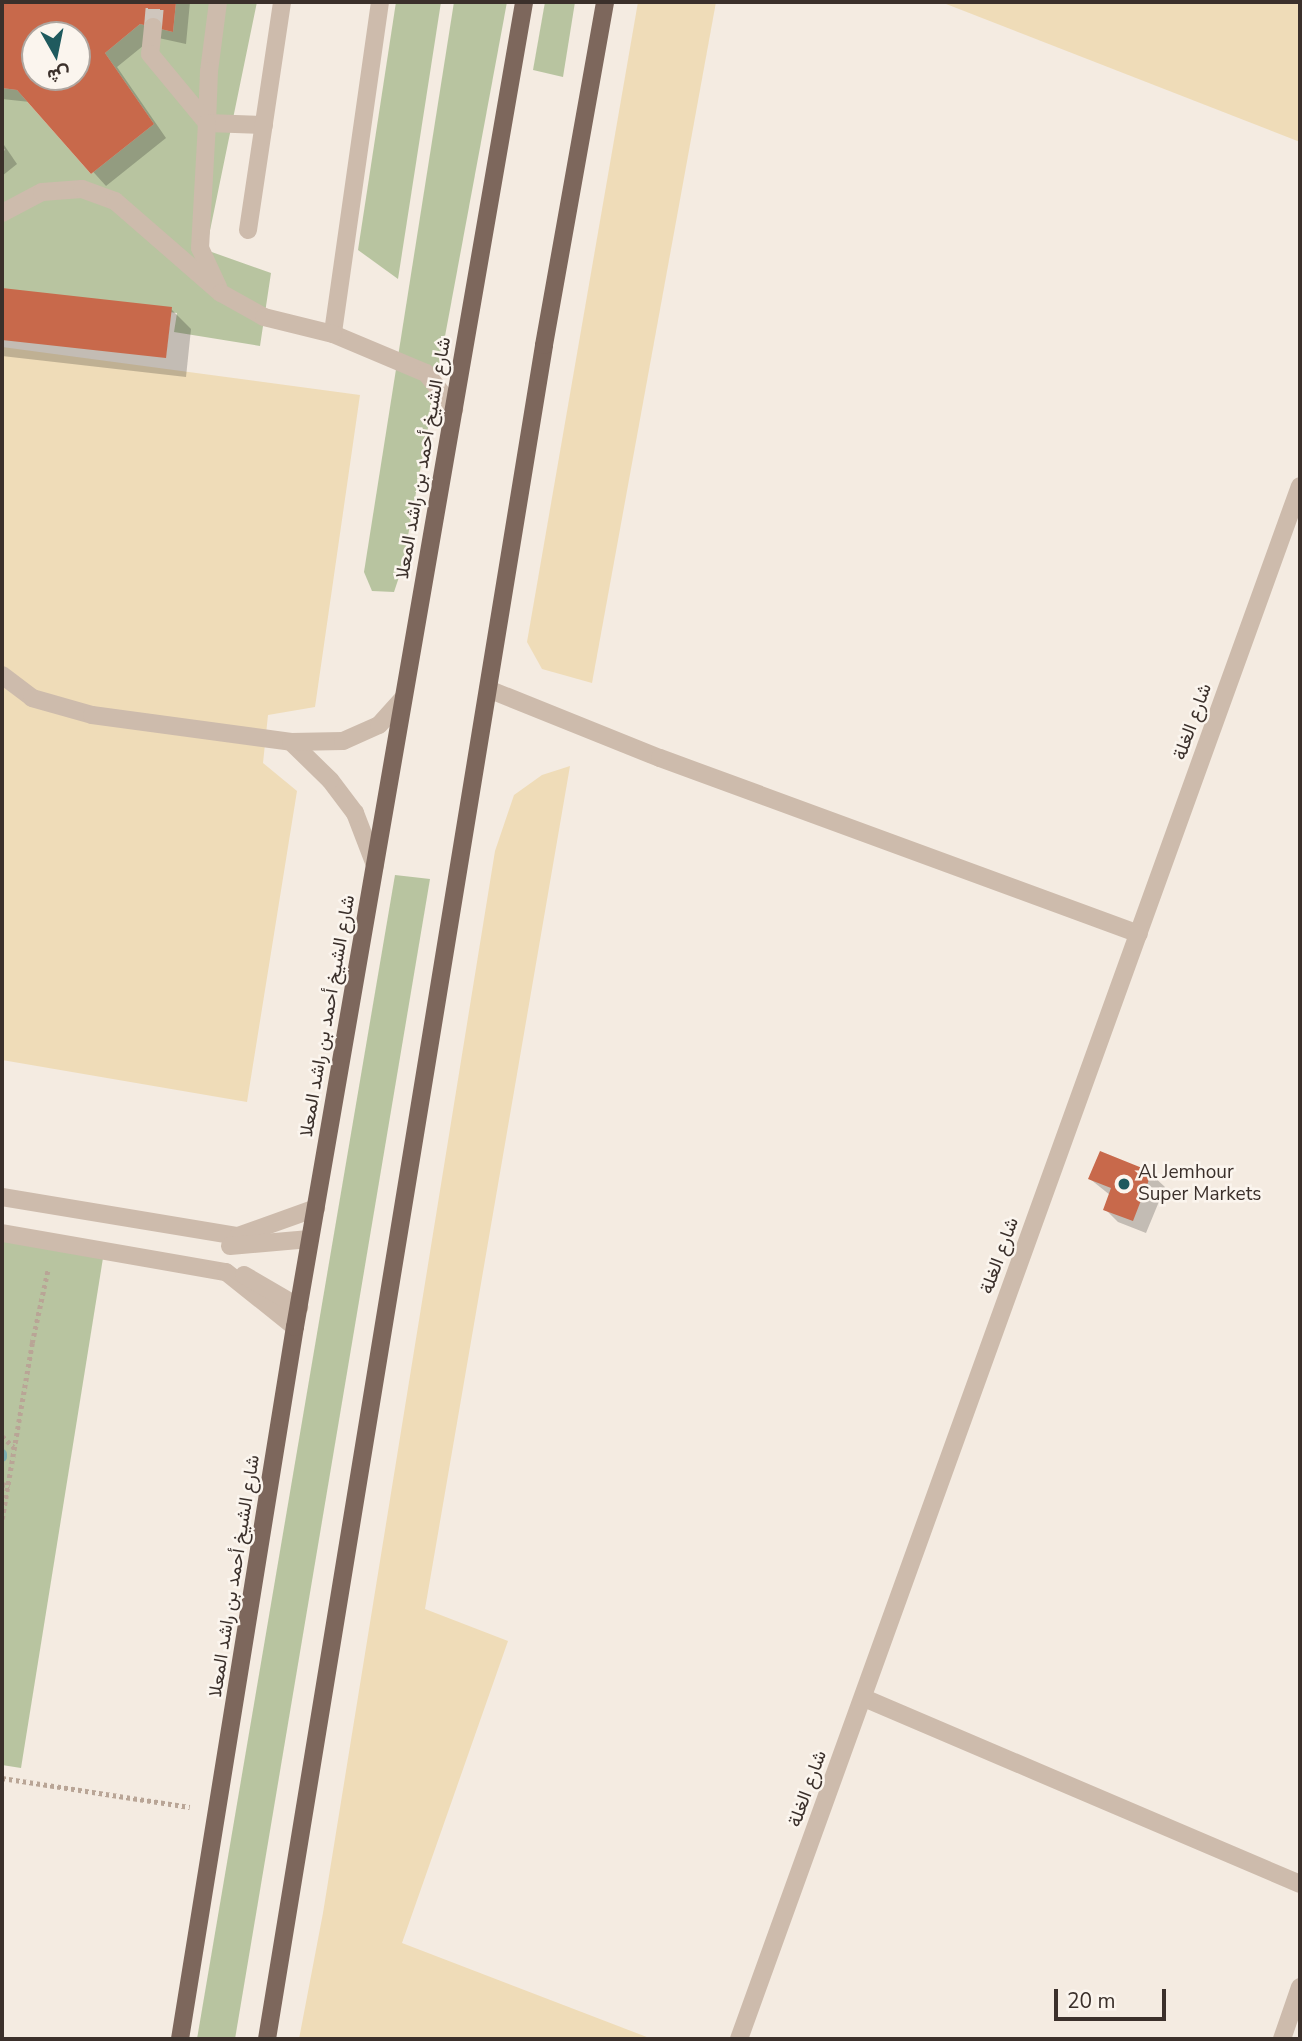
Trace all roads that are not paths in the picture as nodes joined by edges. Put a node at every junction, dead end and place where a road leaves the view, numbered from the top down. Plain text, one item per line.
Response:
1 (218, 2) edge
2 (282, 2) edge
3 (380, 2) edge
4 (524, 2) edge
5 (605, 2) edge
6 (153, 27) tunnel mouth
7 (207, 123) junction
8 (264, 125) junction
9 (2, 213) edge
10 (248, 230) dead end
11 (221, 293) junction
12 (333, 334) junction
13 (454, 409) junction
14 (1300, 486) edge
15 (2, 675) edge
16 (488, 689) junction
17 (403, 698) junction
18 (291, 742) junction
19 (375, 865) junction
20 (1139, 934) junction
21 (2, 1197) edge
22 (2, 1205) edge
23 (316, 1208) junction
24 (2, 1225) edge
25 (2, 1233) edge
26 (310, 1239) junction
27 (299, 1307) junction
28 (295, 1327) junction
29 (864, 1698) junction
30 (1300, 1884) edge
31 (1300, 1987) edge
32 (180, 2039) edge
33 (267, 2039) edge
34 (739, 2039) edge
35 (1282, 2039) edge

1 - 7 street
2 - 8 street
3 - 12 street
4 - 13 main road, شارع الشيخ أحمد بن راشد المعلا
5 - 16 main road
6 - 7 street
7 - 8 street
7 - 11 street
8 - 10 street
9 - 11 street
11 - 12 street
12 - 13 street
13 - 17 main road, شارع الشيخ أحمد بن راشد المعلا
14 - 20 street, شارع الغلة
15 - 18 street
16 - 20 street
16 - 33 main road
17 - 18 street
17 - 19 main road, شارع الشيخ أحمد بن راشد المعلا
18 - 19 street
19 - 23 main road, شارع الشيخ أحمد بن راشد المعلا
20 - 29 street, شارع الغلة
21 - 23 street
22 - 26 street
23 - 26 main road, شارع الشيخ أحمد بن راشد المعلا
24 - 27 street
25 - 28 street
26 - 27 main road, شارع الشيخ أحمد بن راشد المعلا
27 - 28 main road, شارع الشيخ أحمد بن راشد المعلا
28 - 32 main road, شارع الشيخ أحمد بن راشد المعلا
29 - 30 street
29 - 34 street, شارع الغلة
31 - 35 street

